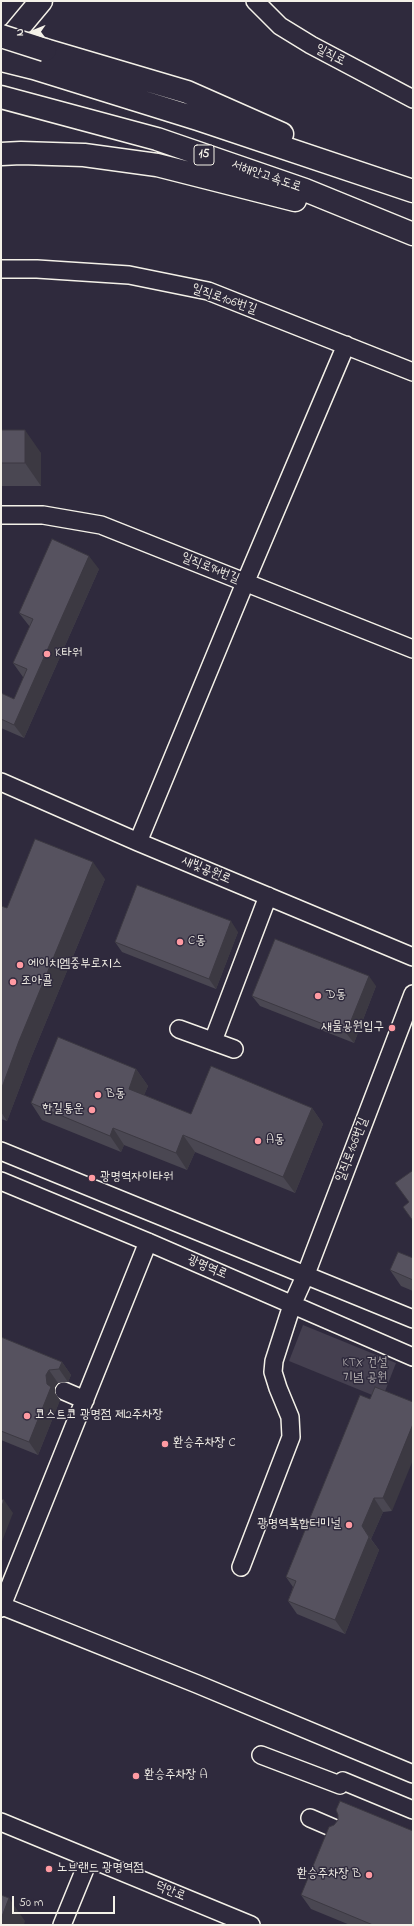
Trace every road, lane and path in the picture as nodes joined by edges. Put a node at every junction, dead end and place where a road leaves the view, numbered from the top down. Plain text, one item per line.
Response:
1 (42, 1) edge
2 (256, 1) edge
3 (1, 36) edge
4 (1, 49) edge
5 (39, 59) junction
6 (1, 60) edge
7 (7, 98) edge
8 (413, 98) edge
9 (1, 154) edge
10 (407, 188) edge
11 (390, 226) junction
12 (413, 234) edge
13 (1, 269) edge
14 (346, 345) junction
15 (413, 372) edge
16 (1, 515) edge
17 (245, 583) junction
18 (413, 649) edge
19 (1, 782) edge
20 (138, 842) junction
21 (268, 896) junction
22 (413, 957) edge
23 (413, 994) edge
24 (179, 1029) dead end
25 (213, 1041) junction
26 (234, 1049) dead end
27 (1, 1151) edge
28 (1, 1181) edge
29 (148, 1242) junction
30 (306, 1274) junction
31 (292, 1305) junction
32 (413, 1318) edge
33 (413, 1357) edge
34 (64, 1391) dead end
35 (85, 1400) junction
36 (241, 1567) dead end
37 (2, 1607) edge
38 (261, 1755) dead end
39 (413, 1774) edge
40 (413, 1810) edge
41 (310, 1818) dead end
42 (1, 1822) edge
43 (338, 1830) edge
44 (89, 1858) junction
45 (62, 1925) edge
46 (251, 1925) edge

1 - 4 main road
2 - 8 street, 일직로
3 - 5 main road, bridge
5 - 6 main road
5 - 10 main road
7 - 11 main road, 서해안고속도로 / 15
9 - 11 main road
11 - 12 main road, 서해안고속도로 / 15
13 - 14 street, 일직로106번길
14 - 15 street, 일직로106번길
14 - 17 street
16 - 17 street, 일직로94번길
17 - 18 street, 일직로94번길
17 - 20 street
19 - 20 street, 새빛공원로
20 - 21 street, 새빛공원로
21 - 22 street, 새빛공원로
21 - 25 street
23 - 30 street, 일직로106번길
24 - 25 street
25 - 26 street
27 - 30 street
28 - 29 street, 광명역로
29 - 31 street, 광명역로
29 - 35 street
30 - 31 street, 일직로106번길
30 - 32 street
31 - 33 street, 광명역로
31 - 36 street, 일직로106번길
34 - 35 street
35 - 37 street
37 - 39 street
38 - 40 street
41 - 43 street
42 - 44 street, 덕안로
44 - 45 street
44 - 46 street, 덕안로

